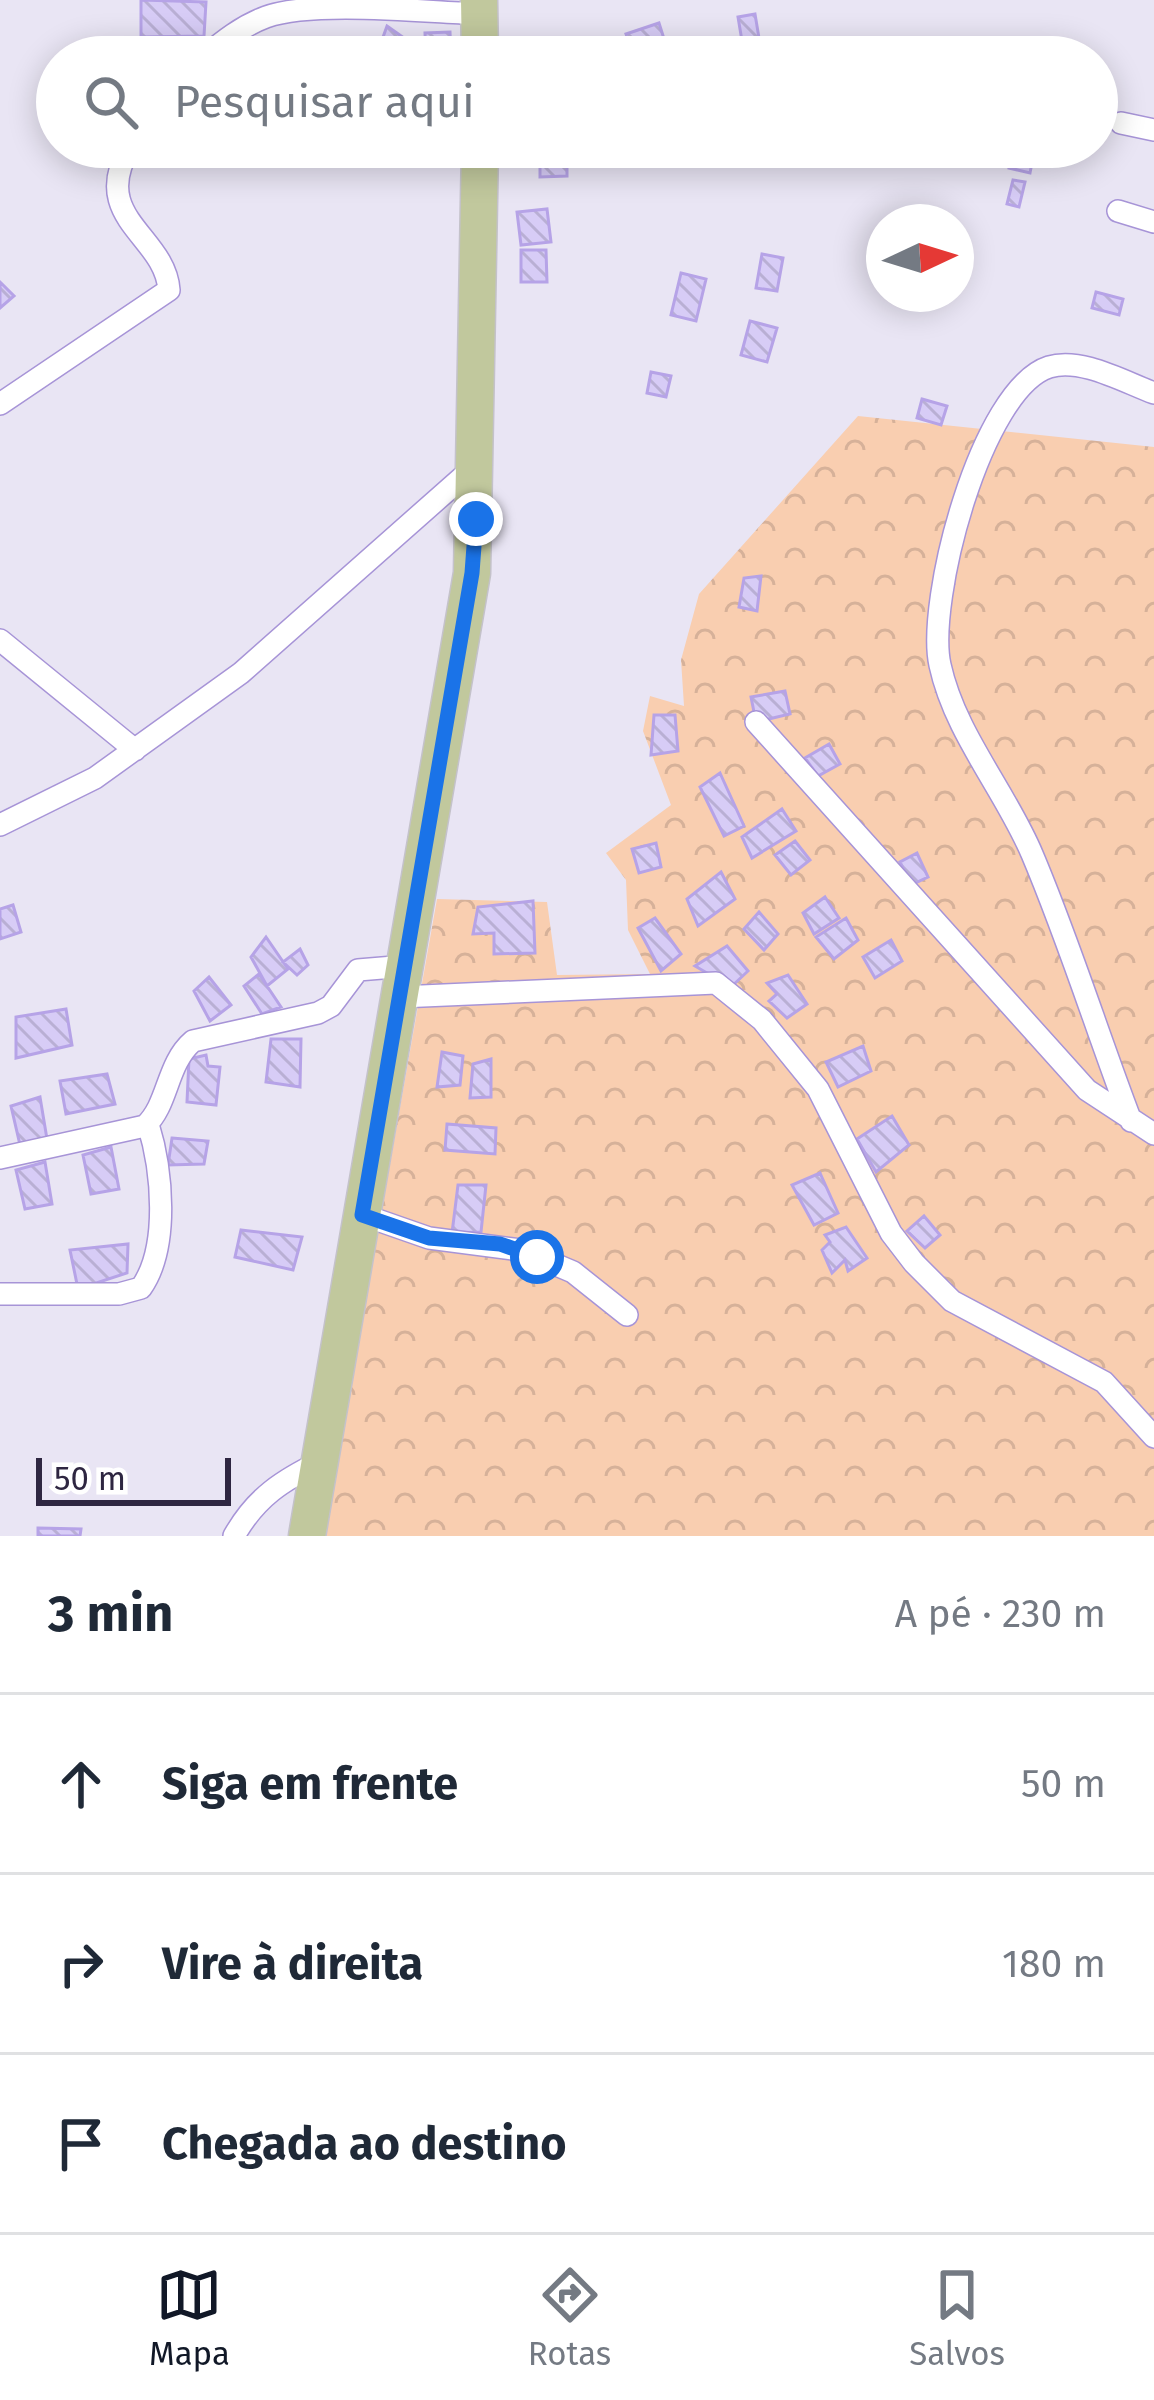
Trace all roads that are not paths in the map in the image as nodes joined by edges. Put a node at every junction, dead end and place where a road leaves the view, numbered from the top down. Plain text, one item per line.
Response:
1 (479, 7) edge
2 (231, 36) edge
3 (1121, 123) dead end
4 (1154, 130) edge
5 (119, 168) edge
6 (480, 168) edge
7 (1118, 212) dead end
8 (1154, 222) edge
9 (1154, 393) edge
10 (0, 404) edge
11 (476, 466) junction
12 (0, 640) edge
13 (756, 722) dead end
14 (135, 749) junction
15 (0, 825) edge
16 (403, 981) junction
17 (1131, 1120) junction
18 (148, 1124) junction
19 (1154, 1134) edge
20 (0, 1158) edge
21 (362, 1215) junction
22 (0, 1294) edge
23 (627, 1315) dead end
24 (1154, 1436) edge
25 (323, 1461) junction
26 (234, 1536) edge
27 (308, 1536) edge

1 - 2 street
3 - 4 street
5 - 10 street
6 - 11 main road
7 - 8 street
9 - 17 street
11 - 14 street
11 - 16 main road
12 - 14 street
13 - 17 street
14 - 15 street
16 - 18 street
16 - 21 main road
16 - 24 street
17 - 19 street
18 - 20 street
18 - 22 street
21 - 23 street
21 - 25 main road
25 - 26 street
25 - 27 main road

